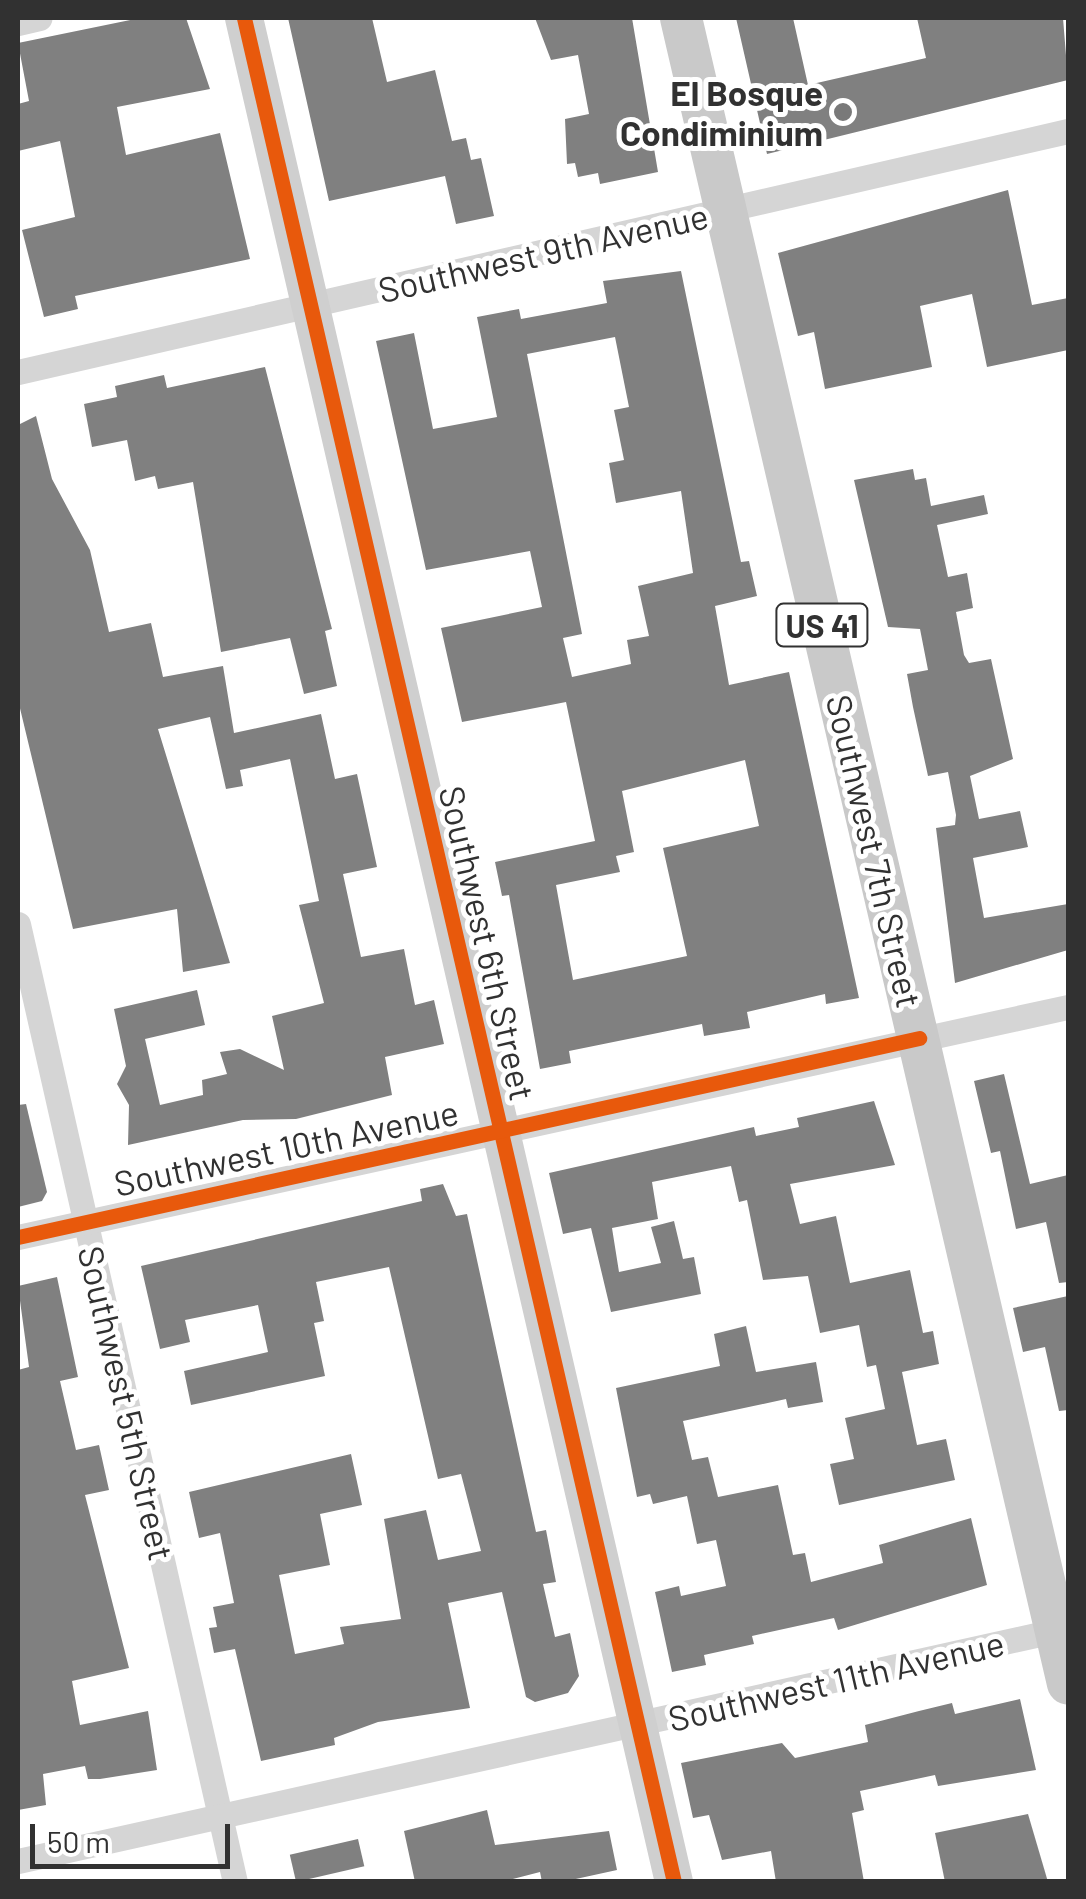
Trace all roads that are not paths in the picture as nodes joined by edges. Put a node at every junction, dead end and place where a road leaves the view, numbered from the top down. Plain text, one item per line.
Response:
1 (40, 18) edge
2 (244, 18) edge
3 (681, 18) edge
4 (18, 22) edge
5 (1068, 132) edge
6 (726, 212) junction
7 (310, 305) junction
8 (18, 372) edge
9 (18, 924) edge
10 (1068, 1007) edge
11 (920, 1038) junction
12 (501, 1130) junction
13 (87, 1222) junction
14 (18, 1237) edge
15 (1062, 1629) edge
16 (1068, 1684) edge
17 (639, 1724) junction
18 (221, 1815) junction
19 (18, 1861) edge
20 (235, 1882) edge
21 (674, 1882) edge

1 - 4 street
2 - 7 street, Southwest 6th Street
3 - 6 main road, Southwest 7th Street / US 41
5 - 6 street, Southwest 9th Avenue
6 - 7 street, Southwest 9th Avenue
6 - 11 main road, Southwest 7th Street / US 41
7 - 8 street, Southwest 9th Avenue
7 - 12 street, Southwest 6th Street
9 - 13 street, Southwest 5th Street
10 - 11 street, Southwest 10th Avenue
11 - 12 street, Southwest 10th Avenue
11 - 15 main road, Southwest 7th Street / US 41
12 - 13 street, Southwest 10th Avenue
12 - 17 street, Southwest 6th Street
13 - 14 street, Southwest 10th Avenue
13 - 18 street, Southwest 5th Street
15 - 16 main road, Southwest 7th Street / US 41
15 - 17 street, Southwest 11th Avenue
17 - 18 street, Southwest 11th Avenue
17 - 21 street, Southwest 6th Street
18 - 19 street, Southwest 11th Avenue
18 - 20 street, Southwest 5th Street

